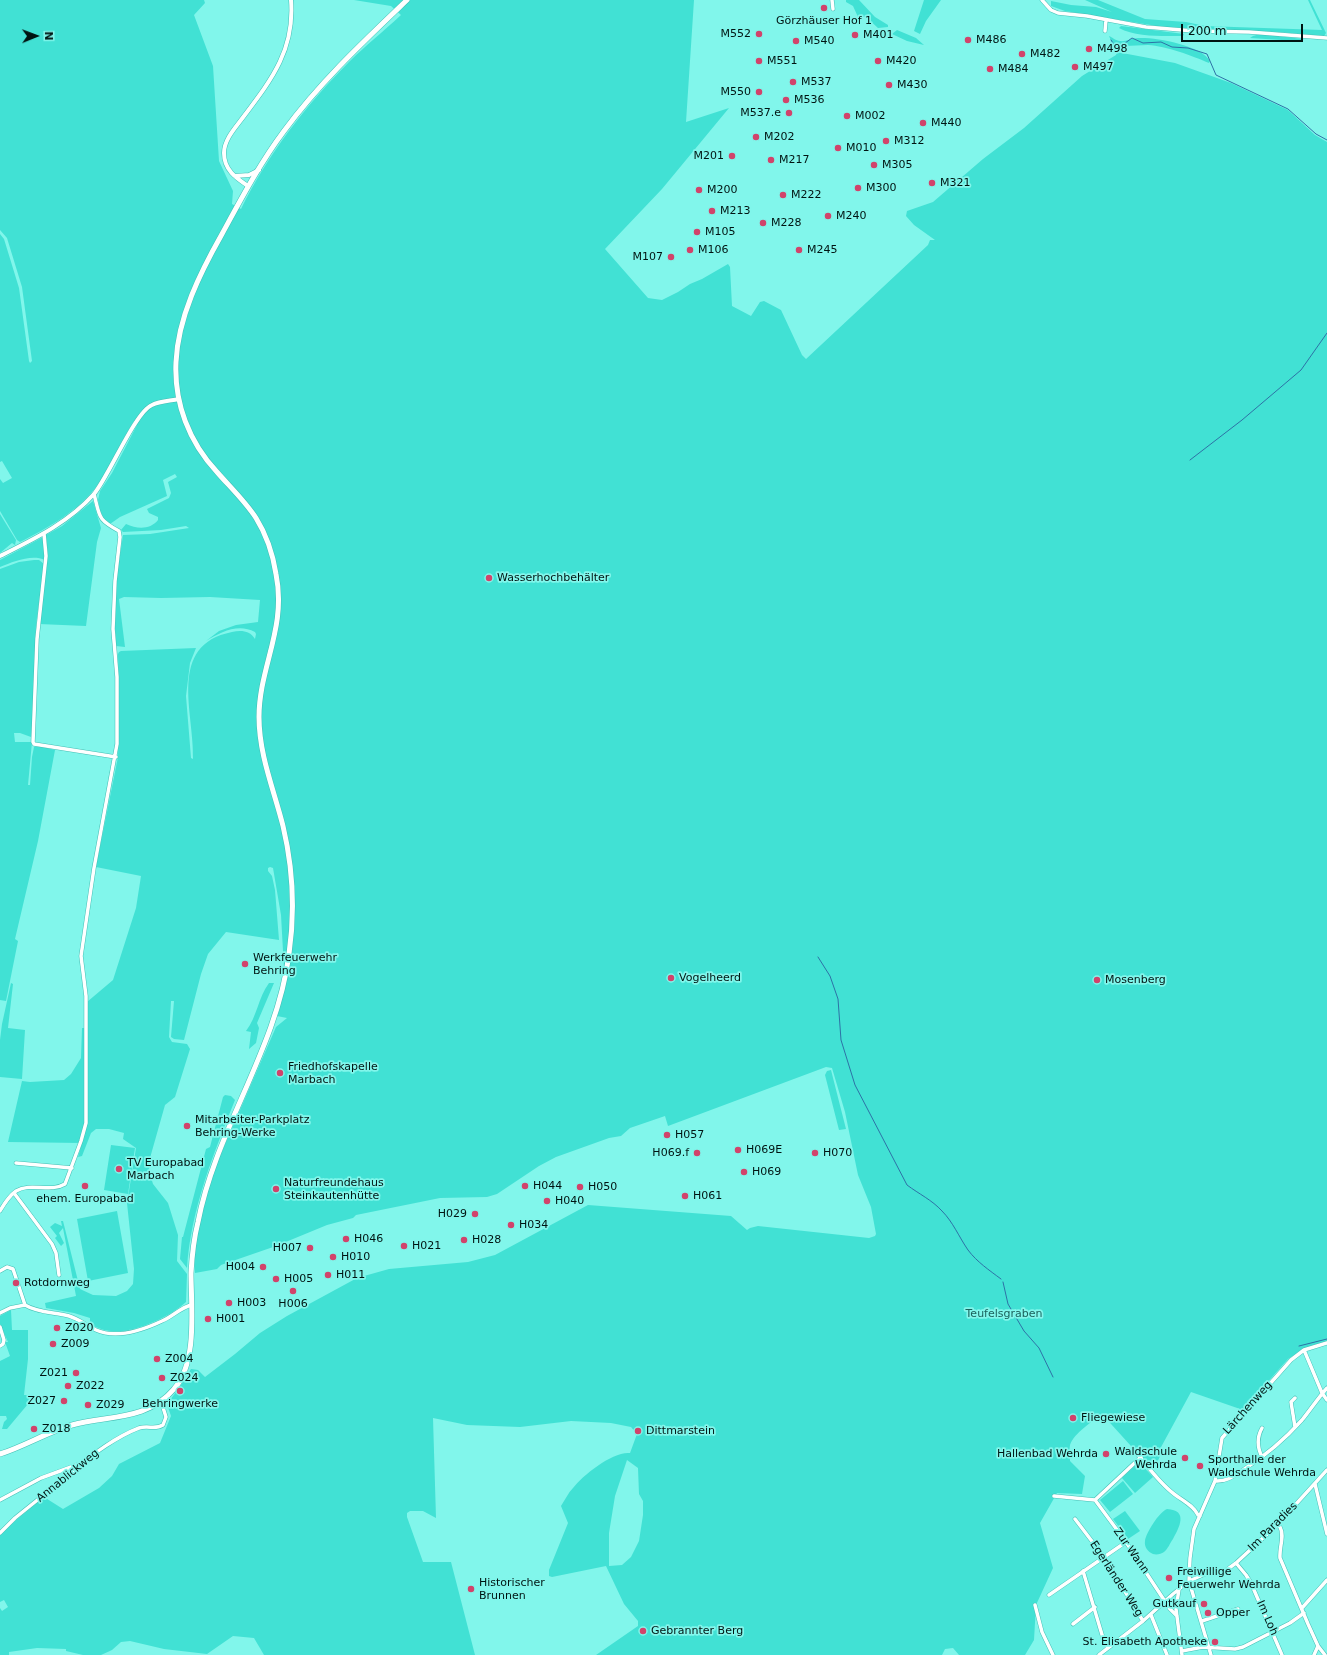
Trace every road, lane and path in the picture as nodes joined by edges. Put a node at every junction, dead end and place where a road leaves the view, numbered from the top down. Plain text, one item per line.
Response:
1 (290, 0) edge
2 (408, 0) edge
3 (832, 0) edge
4 (1042, 0) edge
5 (833, 9) dead end
6 (1106, 20) junction
7 (1105, 31) dead end
8 (1327, 38) edge
9 (258, 170) junction
10 (234, 176) junction
11 (248, 186) junction
12 (179, 399) junction
13 (94, 494) junction
14 (44, 534) junction
15 (0, 556) edge
16 (116, 757) junction
17 (16, 1163) dead end
18 (72, 1168) junction
19 (14, 1193) junction
20 (0, 1211) edge
21 (0, 1271) edge
22 (59, 1275) dead end
23 (24, 1305) junction
24 (191, 1305) junction
25 (0, 1313) edge
26 (0, 1327) edge
27 (1327, 1344) edge
28 (0, 1346) edge
29 (1304, 1350) junction
30 (1327, 1388) edge
31 (1322, 1394) junction
32 (1295, 1398) dead end
33 (1327, 1400) edge
34 (161, 1401) junction
35 (1295, 1427) junction
36 (1262, 1428) dead end
37 (1134, 1450) dead end
38 (0, 1454) edge
39 (1140, 1457) junction
40 (1262, 1457) junction
41 (82, 1463) junction
42 (1327, 1470) edge
43 (1215, 1481) junction
44 (1315, 1484) junction
45 (1054, 1496) dead end
46 (0, 1500) edge
47 (1094, 1500) junction
48 (1200, 1516) junction
49 (1075, 1518) dead end
50 (1277, 1525) junction
51 (0, 1533) edge
52 (1327, 1534) edge
53 (1126, 1542) junction
54 (1104, 1557) junction
55 (1236, 1563) junction
56 (1083, 1571) junction
57 (1327, 1580) edge
58 (1189, 1581) junction
59 (1180, 1588) junction
60 (1049, 1595) dead end
61 (1166, 1602) junction
62 (1035, 1605) dead end
63 (1095, 1607) junction
64 (1302, 1608) junction
65 (1238, 1609) dead end
66 (1304, 1613) junction
67 (1151, 1615) junction
68 (1177, 1616) junction
69 (1143, 1621) junction
70 (1202, 1621) junction
71 (1073, 1624) dead end
72 (1273, 1632) junction
73 (1318, 1646) junction
74 (1209, 1647) junction
75 (1108, 1648) junction
76 (1182, 1653) edge
77 (1053, 1655) edge
78 (1099, 1655) edge
79 (1167, 1655) edge
80 (1211, 1655) edge
81 (1282, 1655) edge
82 (1314, 1655) edge
83 (1326, 1655) edge

1 - 10 street
2 - 9 main road
3 - 5 street
4 - 6 street
6 - 7 street
6 - 8 street
9 - 10 street
9 - 11 main road
10 - 11 street
11 - 12 main road
12 - 13 street
12 - 24 main road
13 - 14 street
13 - 16 street
14 - 15 street
14 - 16 street
16 - 18 street
17 - 18 street
18 - 19 street
19 - 20 street
19 - 22 street
21 - 23 street
23 - 24 street
23 - 25 street
24 - 34 main road
26 - 28 street
27 - 29 street
29 - 31 street
29 - 43 street, Lärchenweg
30 - 31 street
31 - 33 street
31 - 35 street
32 - 35 street
34 - 38 main road
34 - 41 street, Annablickweg
35 - 40 street
36 - 40 street
37 - 39 street
39 - 47 street
39 - 48 street
40 - 43 street
41 - 46 street
41 - 51 street, Annablickweg
42 - 44 street, Im Paradies
43 - 48 street, Lärchenweg
44 - 50 street, Im Paradies
44 - 52 street
45 - 47 street
47 - 53 street, Zur Wann
48 - 58 street, Lärchenweg
49 - 54 street, Egerländer Weg
50 - 55 street, Im Paradies
50 - 64 street
53 - 54 street
53 - 61 street, Zur Wann
54 - 56 street
54 - 69 street, Egerländer Weg
55 - 58 street, Im Paradies
55 - 72 street, Im Loh
56 - 60 street
56 - 63 street
57 - 64 street
58 - 59 street
58 - 70 street
59 - 61 street
59 - 68 street
61 - 67 street
61 - 68 street
62 - 77 street
63 - 71 street
63 - 75 street
64 - 66 street
65 - 70 street
66 - 72 street
66 - 73 street
67 - 69 street
67 - 79 street
68 - 76 street
69 - 75 street
70 - 74 street
72 - 74 street
72 - 81 street, Im Loh
73 - 82 street
73 - 83 street
74 - 76 street
74 - 80 street
75 - 78 street

